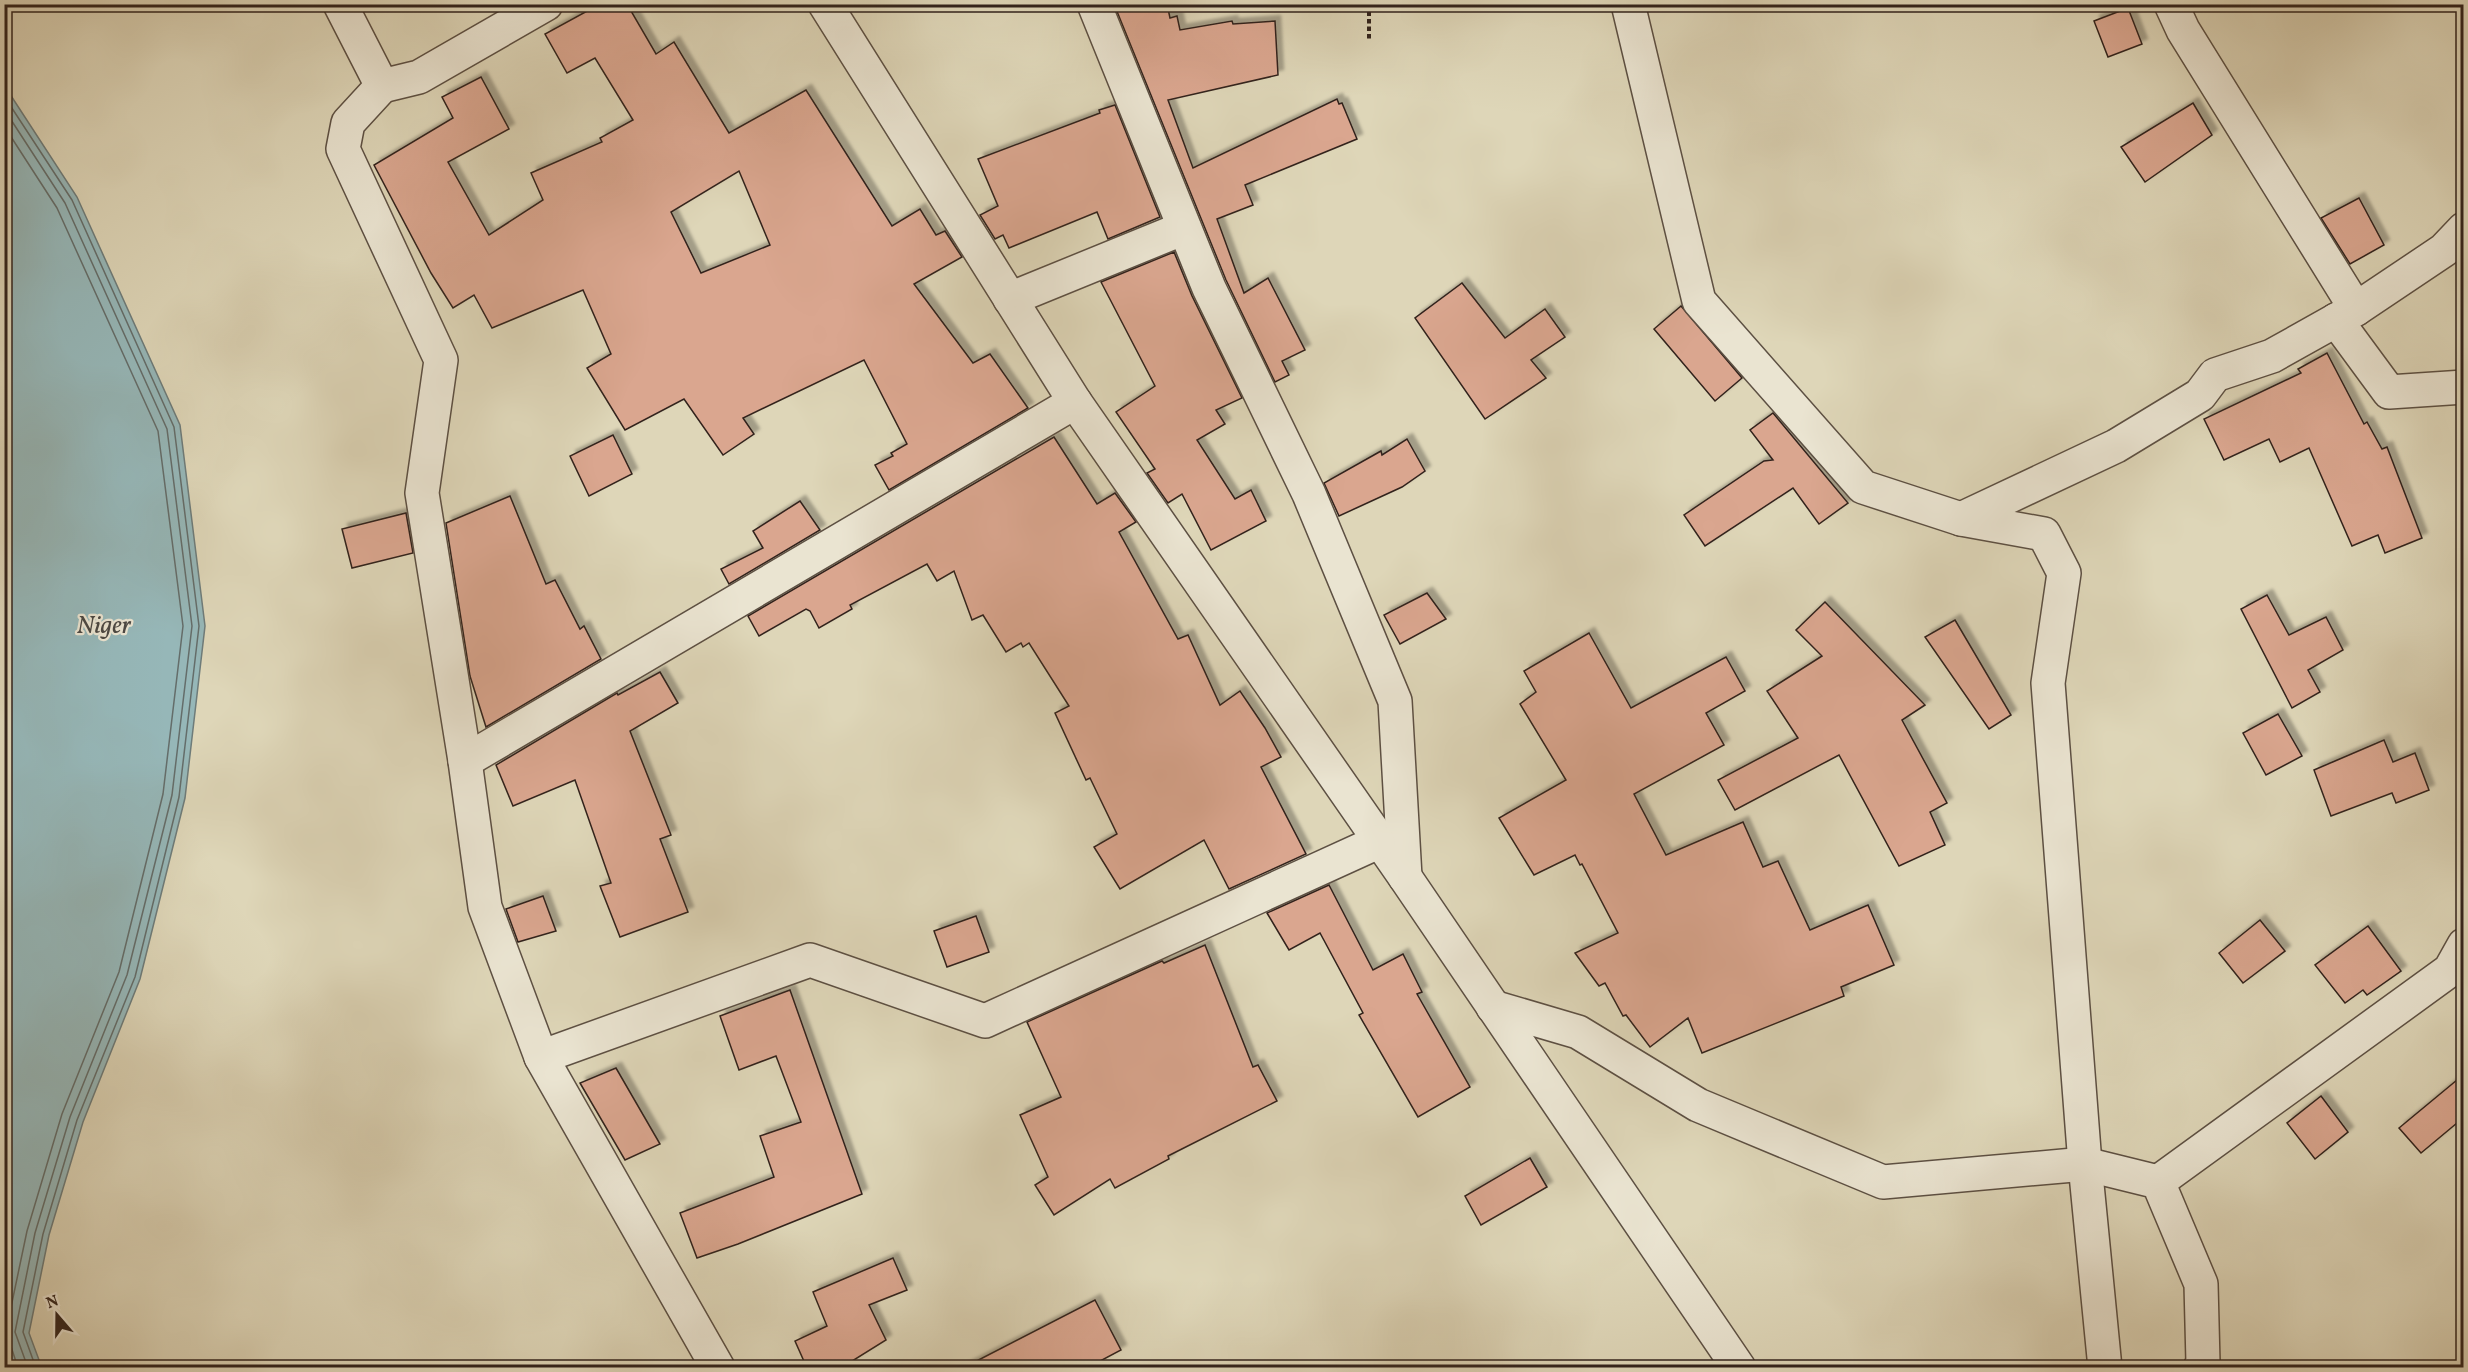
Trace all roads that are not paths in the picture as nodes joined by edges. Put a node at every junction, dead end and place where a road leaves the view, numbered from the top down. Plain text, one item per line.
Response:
1 (340, 4) edge
2 (546, 4) edge
3 (825, 4) edge
4 (1094, 4) edge
5 (1628, 4) edge
6 (2171, 4) edge
7 (382, 86) junction
8 (1184, 228) junction
9 (2463, 229) edge
10 (1010, 298) junction
11 (2346, 314) junction
12 (2463, 387) edge
13 (1075, 402) junction
14 (1961, 519) junction
15 (465, 761) junction
16 (1378, 842) junction
17 (1405, 877) junction
18 (2463, 945) edge
19 (1493, 1006) junction
20 (541, 1057) junction
21 (2085, 1164) junction
22 (2158, 1182) junction
23 (718, 1368) edge
24 (1739, 1368) edge
25 (2105, 1368) edge
26 (2200, 1368) edge

1 - 7 street
2 - 7 street
3 - 10 street
4 - 8 street
5 - 14 street
6 - 11 street
7 - 15 street
8 - 10 street
8 - 17 street
9 - 11 street
10 - 13 street
11 - 12 street
11 - 14 street
13 - 15 street
13 - 16 street
14 - 21 street
15 - 20 street
16 - 17 street
16 - 20 street
17 - 19 street
18 - 22 street
19 - 21 street
19 - 24 street
20 - 23 street
21 - 22 street
21 - 25 street
22 - 26 street

